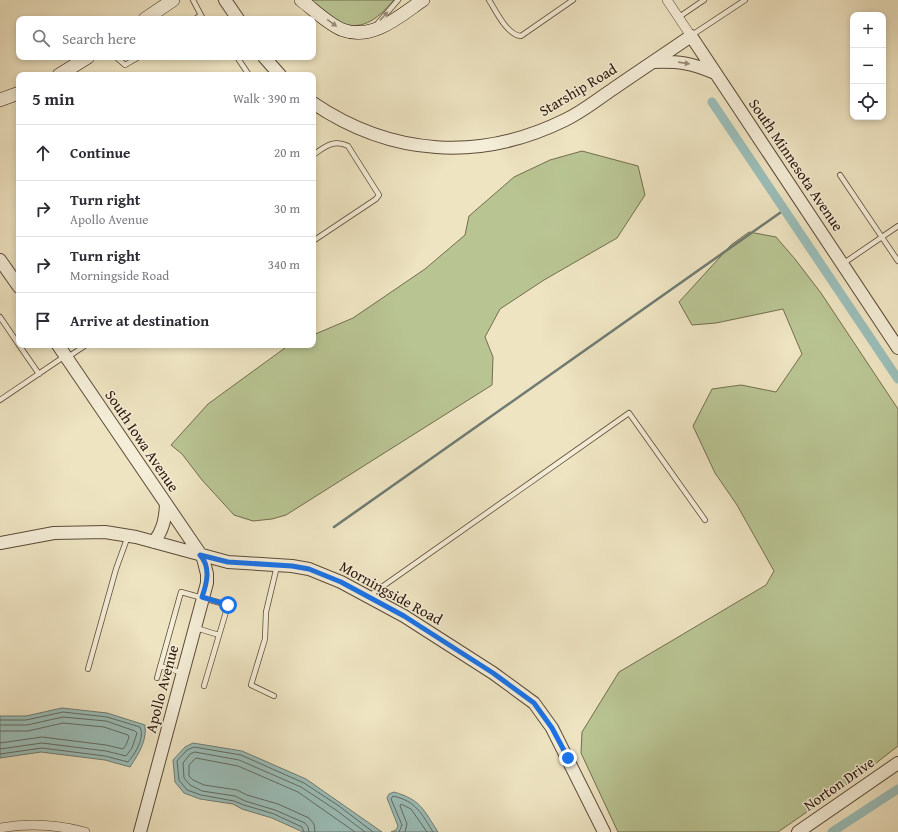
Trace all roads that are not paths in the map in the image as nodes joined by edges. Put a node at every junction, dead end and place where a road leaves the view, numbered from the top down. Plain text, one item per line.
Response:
1 (173, 0) edge
2 (193, 0) edge
3 (225, 0) edge
4 (301, 0) edge
5 (398, 0) edge
6 (423, 0) edge
7 (489, 0) edge
8 (573, 0) edge
9 (667, 0) edge
10 (704, 0) edge
11 (745, 0) edge
12 (149, 16) edge
13 (201, 16) edge
14 (236, 16) edge
15 (678, 17) junction
16 (370, 32) junction
17 (691, 36) junction
18 (83, 60) edge
19 (119, 60) edge
20 (134, 60) edge
21 (239, 60) edge
22 (267, 60) edge
23 (652, 62) junction
24 (64, 72) edge
25 (247, 72) edge
26 (277, 72) edge
27 (715, 72) junction
28 (16, 94) edge
29 (0, 100) edge
30 (316, 105) edge
31 (316, 154) edge
32 (840, 175) dead end
33 (898, 226) edge
34 (882, 237) junction
35 (316, 239) edge
36 (0, 260) edge
37 (898, 261) edge
38 (842, 264) junction
39 (16, 283) edge
40 (0, 317) edge
41 (16, 341) edge
42 (21, 348) edge
43 (60, 348) edge
44 (81, 348) edge
45 (898, 348) edge
46 (66, 357) junction
47 (39, 374) junction
48 (0, 400) edge
49 (166, 505) junction
50 (705, 520) dead end
51 (128, 536) junction
52 (154, 542) junction
53 (0, 544) edge
54 (200, 555) junction
55 (277, 565) junction
56 (202, 597) junction
57 (368, 597) junction
58 (195, 628) junction
59 (219, 635) junction
60 (160, 666) junction
61 (88, 669) dead end
62 (183, 673) junction
63 (157, 678) dead end
64 (204, 686) dead end
65 (274, 696) dead end
66 (898, 763) edge
67 (0, 828) edge
68 (85, 832) edge
69 (140, 832) edge
70 (604, 832) edge
71 (798, 832) edge

1 - 12 main road
2 - 13 lane
3 - 14 street
4 -> 16 main road
16 -> 5 lane
6 - 16 main road
7 - 8 lane
9 - 15 street, South Minnesota Avenue
10 - 15 lane
11 - 17 lane
15 - 17 street, South Minnesota Avenue
17 - 23 street, Starship Road
17 - 27 street, South Minnesota Avenue
18 - 24 main road
19 - 20 lane
21 - 25 lane
22 - 26 street
23 -> 27 street
23 - 30 street, Starship Road
27 - 38 street, South Minnesota Avenue
28 - 29 main road
31 - 35 lane
32 - 34 lane
33 - 34 lane
34 - 37 lane
34 - 38 lane
36 - 39 street
38 - 45 street, South Minnesota Avenue
40 - 41 lane
42 - 47 lane
43 - 46 street, South Iowa Avenue
44 - 46 lane
46 - 47 lane
46 - 49 street, South Iowa Avenue
47 - 48 lane
49 - 52 street
49 - 54 street, South Iowa Avenue
50 - 57 lane
51 - 52 street, Morningside Road
51 - 53 street, Morningside Road
51 - 61 lane
52 - 54 street, Morningside Road
54 - 55 street, Morningside Road
54 - 56 street, Apollo Avenue
55 - 57 street, Morningside Road
55 - 65 lane
56 - 58 street, Apollo Avenue
56 - 59 lane
56 - 60 lane
57 - 70 street, Morningside Road
58 - 59 lane
58 - 62 street, Apollo Avenue
59 - 64 lane
60 - 62 lane
60 - 63 lane
62 - 69 street, Apollo Avenue
66 - 71 street, Norton Drive
67 - 68 street

